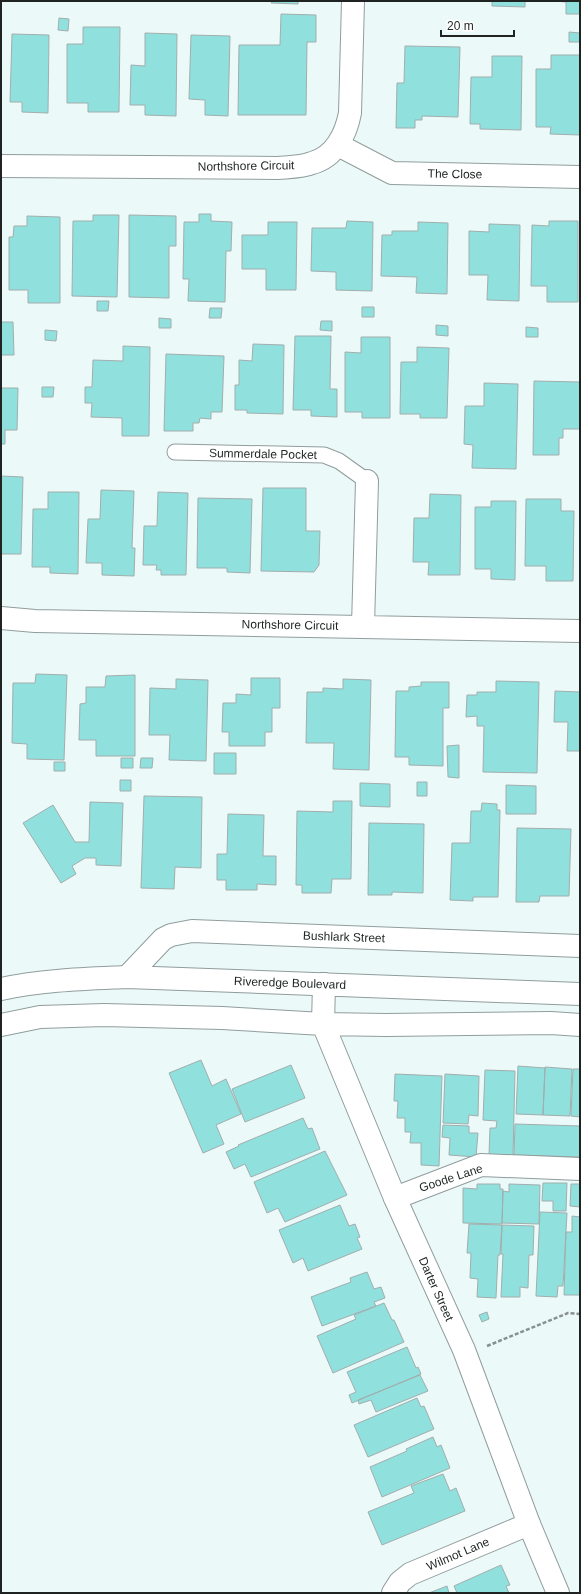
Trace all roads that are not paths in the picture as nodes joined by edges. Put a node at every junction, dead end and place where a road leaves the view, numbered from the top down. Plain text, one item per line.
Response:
1 (353, 1) edge
2 (338, 144) junction
3 (1, 166) edge
4 (580, 177) edge
5 (175, 452) dead end
6 (367, 481) joint
7 (1, 618) edge
8 (363, 626) junction
9 (580, 631) edge
10 (580, 946) edge
11 (1, 975) edge
12 (127, 977) junction
13 (30, 983) junction
14 (324, 984) junction
15 (1, 989) edge
16 (580, 994) edge
17 (323, 1024) junction
18 (1, 1025) edge
19 (580, 1025) edge
20 (580, 1169) edge
21 (395, 1198) junction
22 (529, 1524) junction
23 (393, 1593) edge
24 (558, 1593) edge

1 - 2 street, Northshore Circuit
2 - 3 street, Northshore Circuit
2 - 4 street, The Close
5 - 6 lane, Summerdale Pocket
6 - 8 street, Summerdale Pocket
7 - 8 street, Northshore Circuit
8 - 9 street, Northshore Circuit
10 - 12 street, Bushlark Street
11 - 13 street
12 - 13 street, Riveredge Boulevard
12 - 14 street, Riveredge Boulevard
13 - 15 street, Riveredge Boulevard
14 - 16 street, Riveredge Boulevard
14 - 17 street, Darter Street
17 - 18 street
17 - 19 street
17 - 21 street, Darter Street
20 - 21 street, Goode Lane
21 - 22 street, Darter Street
22 - 23 street, Wilmot Lane
22 - 24 street, Darter Street

